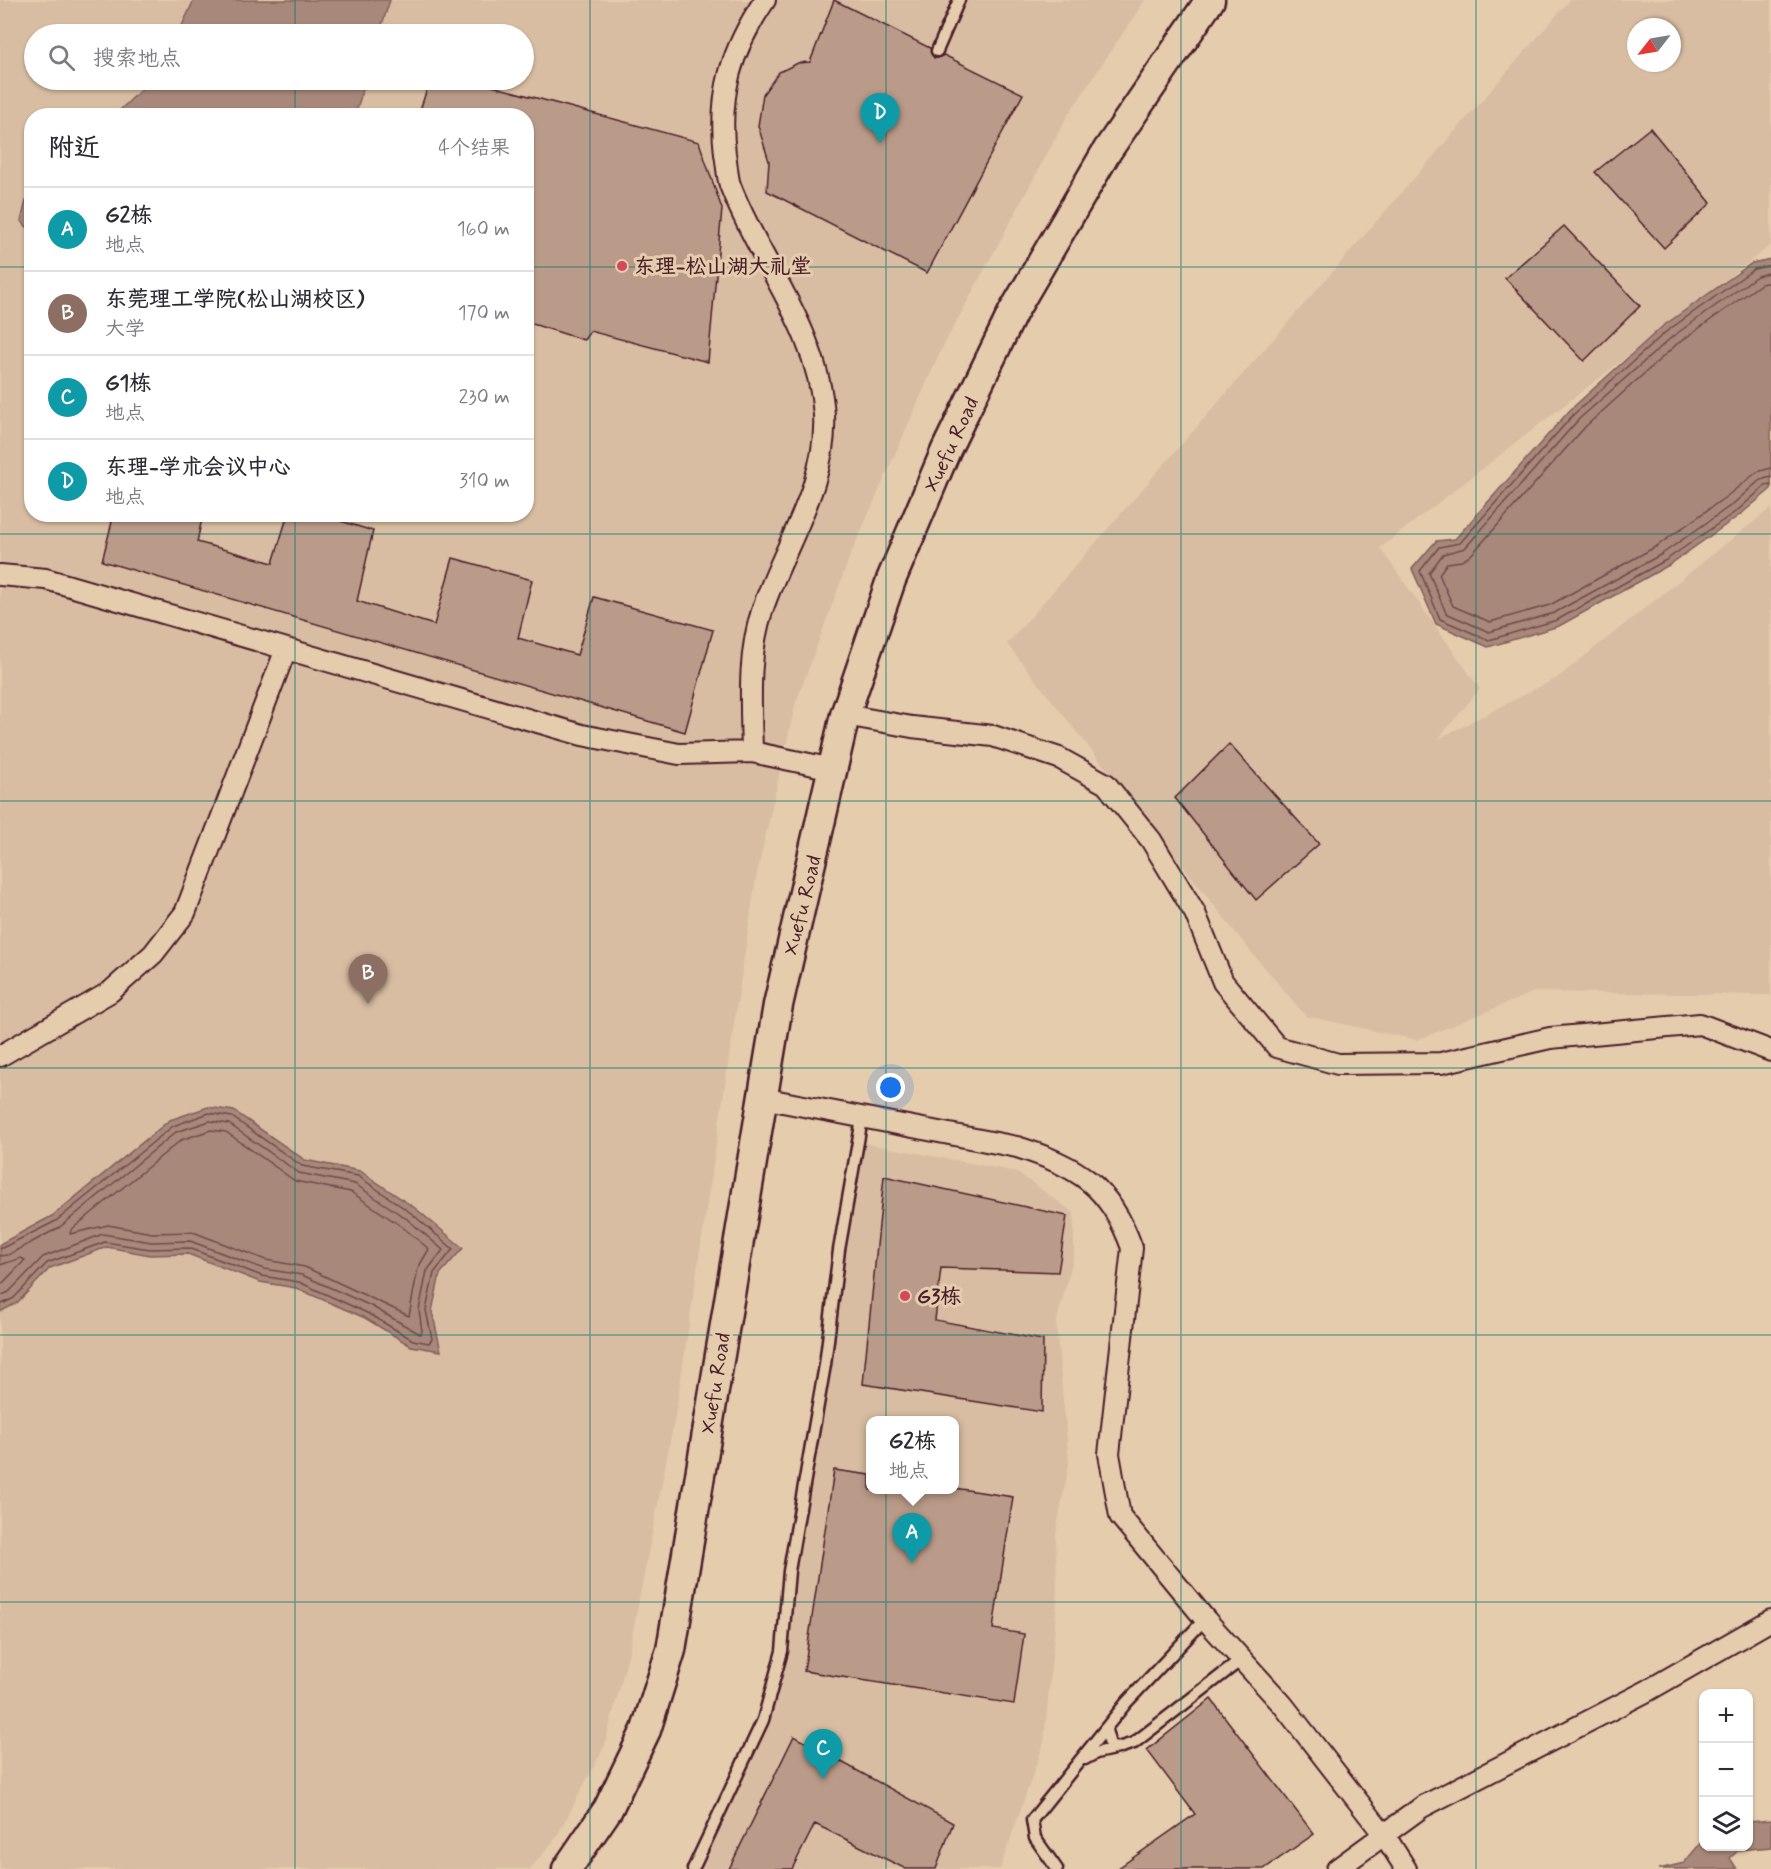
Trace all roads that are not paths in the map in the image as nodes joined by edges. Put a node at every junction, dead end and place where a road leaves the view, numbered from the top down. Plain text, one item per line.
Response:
1 (765, 0) edge
2 (959, 0) edge
3 (1210, 0) edge
4 (937, 51) dead end
5 (0, 575) edge
6 (286, 649) junction
7 (845, 715) junction
8 (752, 753) junction
9 (833, 770) junction
10 (1771, 1051) edge
11 (0, 1056) edge
12 (762, 1098) junction
13 (862, 1119) junction
14 (1205, 1619) junction
15 (1771, 1620) edge
16 (1241, 1660) junction
17 (1106, 1730) junction
18 (1118, 1748) junction
19 (1079, 1762) junction
20 (1385, 1836) junction
21 (567, 1869) edge
22 (693, 1869) edge
23 (1057, 1869) edge
24 (1337, 1869) edge
25 (1406, 1869) edge

1 - 8 street
2 - 4 lane
3 - 7 street, Xuefu Road
5 - 6 street
6 - 8 street
6 - 11 street
7 - 9 street, Xuefu Road
7 - 10 street
8 - 9 street
9 - 12 street, Xuefu Road
12 - 13 street
12 - 21 street, Xuefu Road
13 - 14 street
13 - 22 lane
14 - 16 street
14 - 17 lane
15 - 20 street
16 - 18 lane
16 - 20 street
17 - 18 lane
17 - 19 lane
18 - 19 lane
19 - 23 lane
20 - 24 street
20 - 25 street

